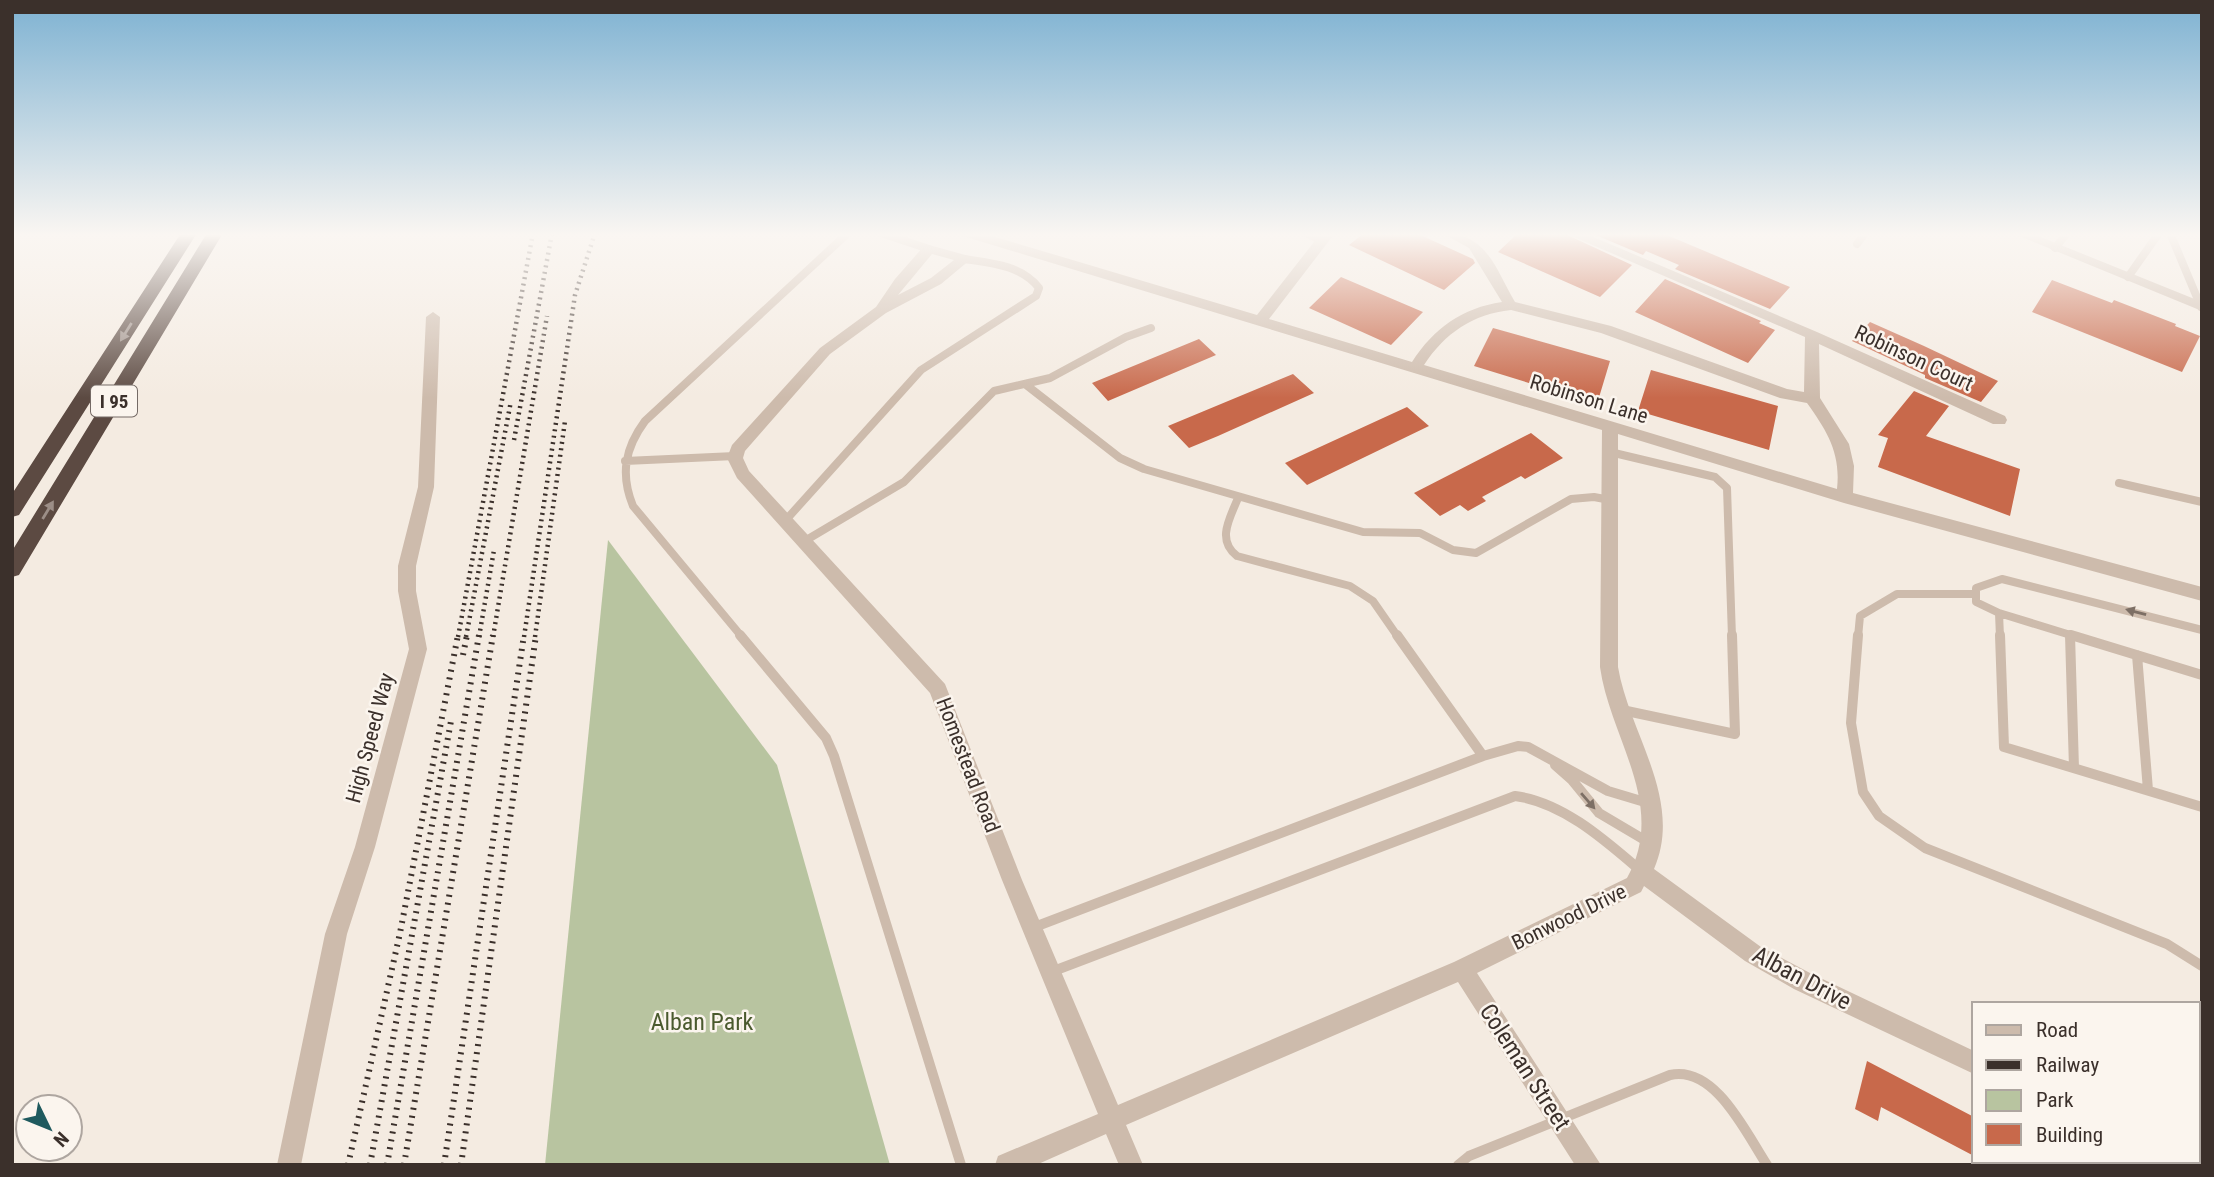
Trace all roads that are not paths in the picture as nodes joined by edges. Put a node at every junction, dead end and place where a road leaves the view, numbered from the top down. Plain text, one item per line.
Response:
1 (154, 288) edge
2 (182, 288) edge
3 (789, 288) edge
4 (896, 288) edge
5 (923, 288) edge
6 (1039, 288) edge
7 (1156, 288) edge
8 (1285, 288) edge
9 (1500, 288) edge
10 (1701, 288) edge
11 (2155, 288) edge
12 (2194, 288) edge
13 (1511, 306) junction
14 (2202, 307) edge
15 (881, 310) junction
16 (433, 317) dead end
17 (1260, 321) junction
18 (1152, 328) dead end
19 (1812, 335) junction
20 (1415, 369) junction
21 (1025, 384) junction
22 (1812, 399) junction
23 (1998, 420) dead end
24 (1610, 428) junction
25 (1610, 452) junction
26 (736, 456) junction
27 (625, 461) junction
28 (2119, 483) dead end
29 (1844, 497) junction
30 (1238, 498) junction
31 (1610, 500) junction
32 (2202, 502) edge
33 (12, 510) edge
34 (785, 522) junction
35 (803, 542) junction
36 (12, 569) edge
37 (1976, 594) junction
38 (2202, 594) edge
39 (1999, 613) junction
40 (2202, 630) edge
41 (2070, 635) junction
42 (2137, 655) junction
43 (2202, 675) edge
44 (1620, 710) junction
45 (1541, 752) junction
46 (1483, 756) junction
47 (2074, 768) junction
48 (2148, 790) junction
49 (1650, 803) junction
50 (2202, 807) edge
51 (1652, 844) junction
52 (1643, 873) junction
53 (1032, 928) junction
54 (2202, 965) edge
55 (1461, 969) junction
56 (1051, 972) junction
57 (1972, 1062) edge
58 (1113, 1119) junction
59 (1559, 1119) junction
60 (289, 1165) edge
61 (961, 1165) edge
62 (1007, 1165) edge
63 (1131, 1165) edge
64 (1458, 1165) edge
65 (1589, 1165) edge
66 (1767, 1165) edge

1 -> 33 highway, I 95
36 -> 2 highway, I 95
3 - 27 lane
4 - 15 street
5 - 15 street
6 - 34 lane
7 - 17 street, Robinson Lane
8 - 17 street
9 - 13 street
10 - 19 street, Robinson Court
11 - 14 street
12 - 14 lane
13 - 20 street
13 - 22 street
15 - 26 street
16 - 60 street, High Speed Way
17 - 20 street, Robinson Lane
18 - 21 lane
19 - 22 street
19 - 23 street, Robinson Court
20 - 24 street, Robinson Lane
21 - 30 lane
21 - 35 lane
22 - 29 street
24 - 25 street, Bonwood Drive
24 - 29 street, Robinson Lane
25 - 31 street, Bonwood Drive
25 - 44 lane
26 - 27 lane
26 - 34 street, Homestead Road
27 - 61 lane
28 - 32 lane
29 - 38 street, Robinson Lane
30 - 31 lane
30 - 46 lane
31 - 44 street, Bonwood Drive
34 - 35 street, Homestead Road
35 - 53 street, Homestead Road
37 - 39 lane
40 -> 37 lane
37 - 54 lane
39 - 41 lane
39 - 47 lane
41 - 42 lane
41 - 47 lane
42 - 43 lane
42 - 48 lane
44 - 49 street, Bonwood Drive
45 - 46 lane
45 - 49 lane
45 -> 51 lane
46 - 53 lane
47 - 48 lane
48 - 50 lane
49 - 51 street, Bonwood Drive
51 - 52 street, Bonwood Drive
52 - 55 street, Bonwood Drive
52 - 56 lane
52 - 57 street, Alban Drive
53 - 56 street, Homestead Road
55 - 58 street, Bonwood Drive
55 - 59 street, Coleman Street
56 - 58 street, Homestead Road
58 - 62 street, Bonwood Drive
58 - 63 street, Homestead Road
59 - 64 lane
59 - 65 street, Coleman Street
59 - 66 lane

